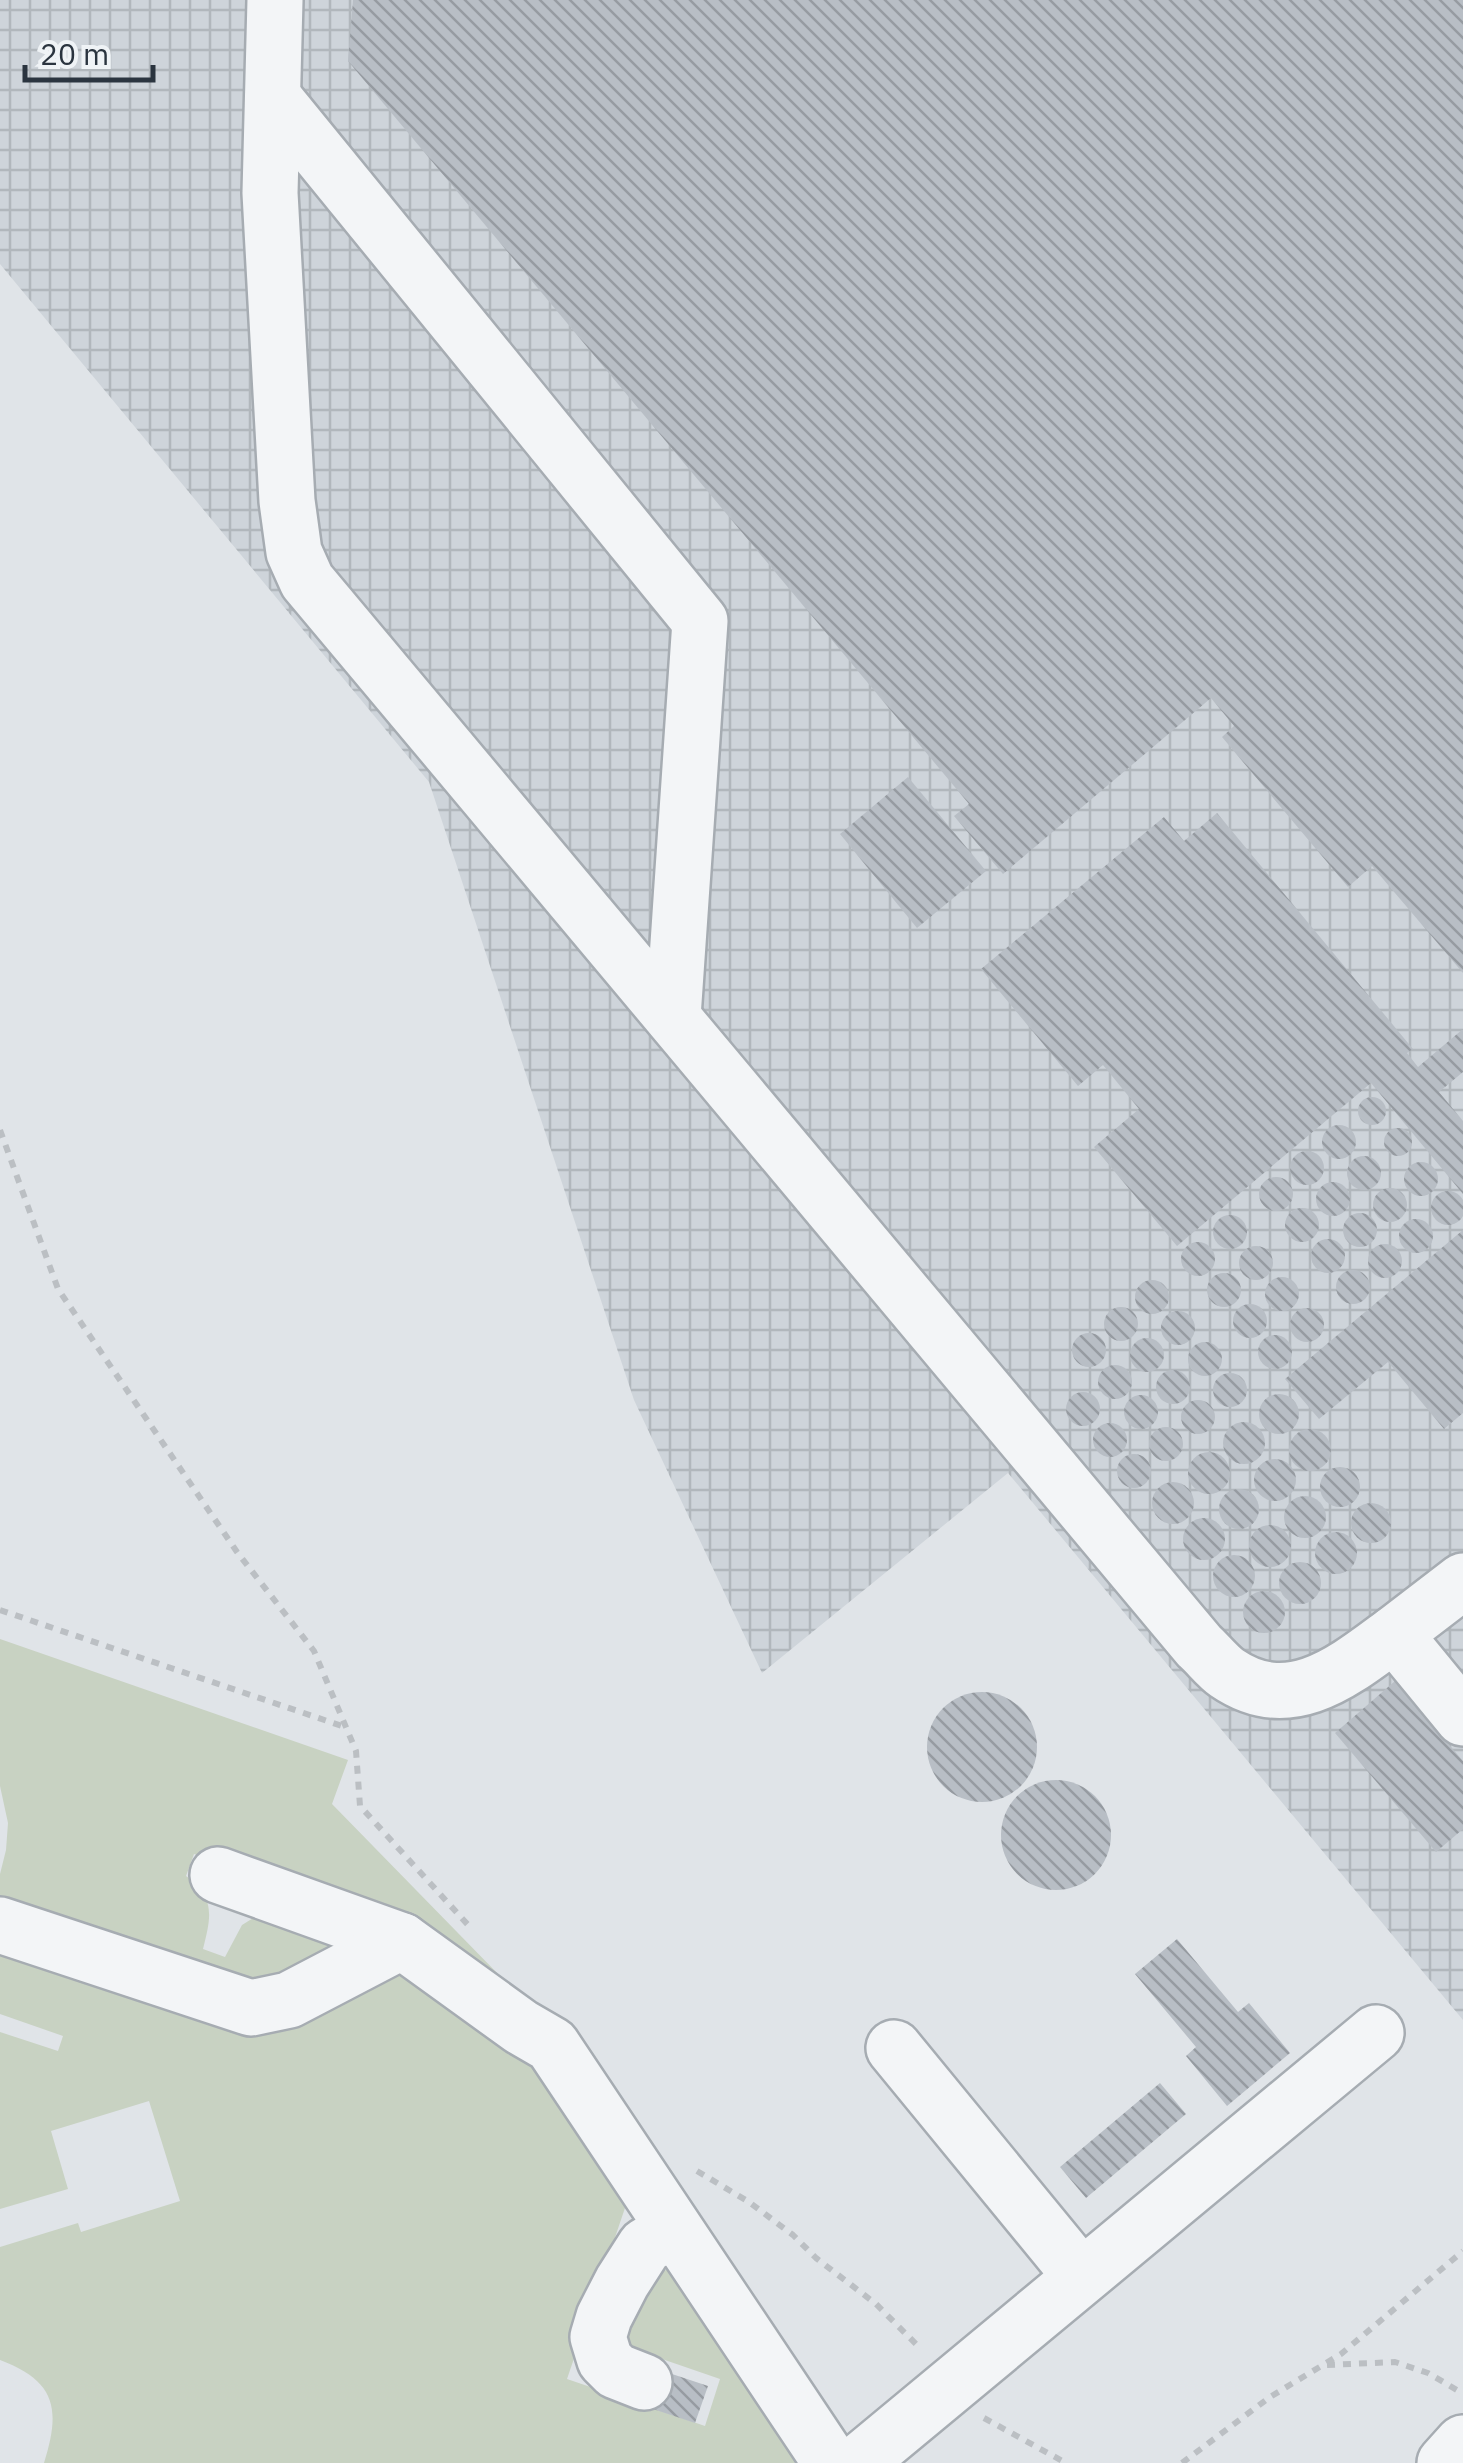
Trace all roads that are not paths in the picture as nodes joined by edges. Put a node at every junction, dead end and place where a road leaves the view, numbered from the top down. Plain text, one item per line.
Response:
1 (275, 0) edge
2 (272, 97) junction
3 (672, 1017) junction
4 (1463, 1580) edge
5 (1394, 1634) junction
6 (1463, 1718) edge
7 (218, 1874) dead end
8 (0, 1925) edge
9 (402, 1940) junction
10 (1376, 2033) dead end
11 (894, 2048) dead end
12 (674, 2229) junction
13 (1082, 2276) junction
14 (644, 2382) dead end
15 (1463, 2443) edge
16 (831, 2463) edge
17 (858, 2463) edge
18 (1445, 2463) edge

1 - 2 street
2 - 3 street
2 - 3 street
3 - 5 street
4 - 5 street
5 - 6 street
7 - 9 street
8 - 9 street
9 - 12 street
10 - 13 street
11 - 13 street
12 - 14 street
12 - 16 street
13 - 17 street
15 - 18 street

